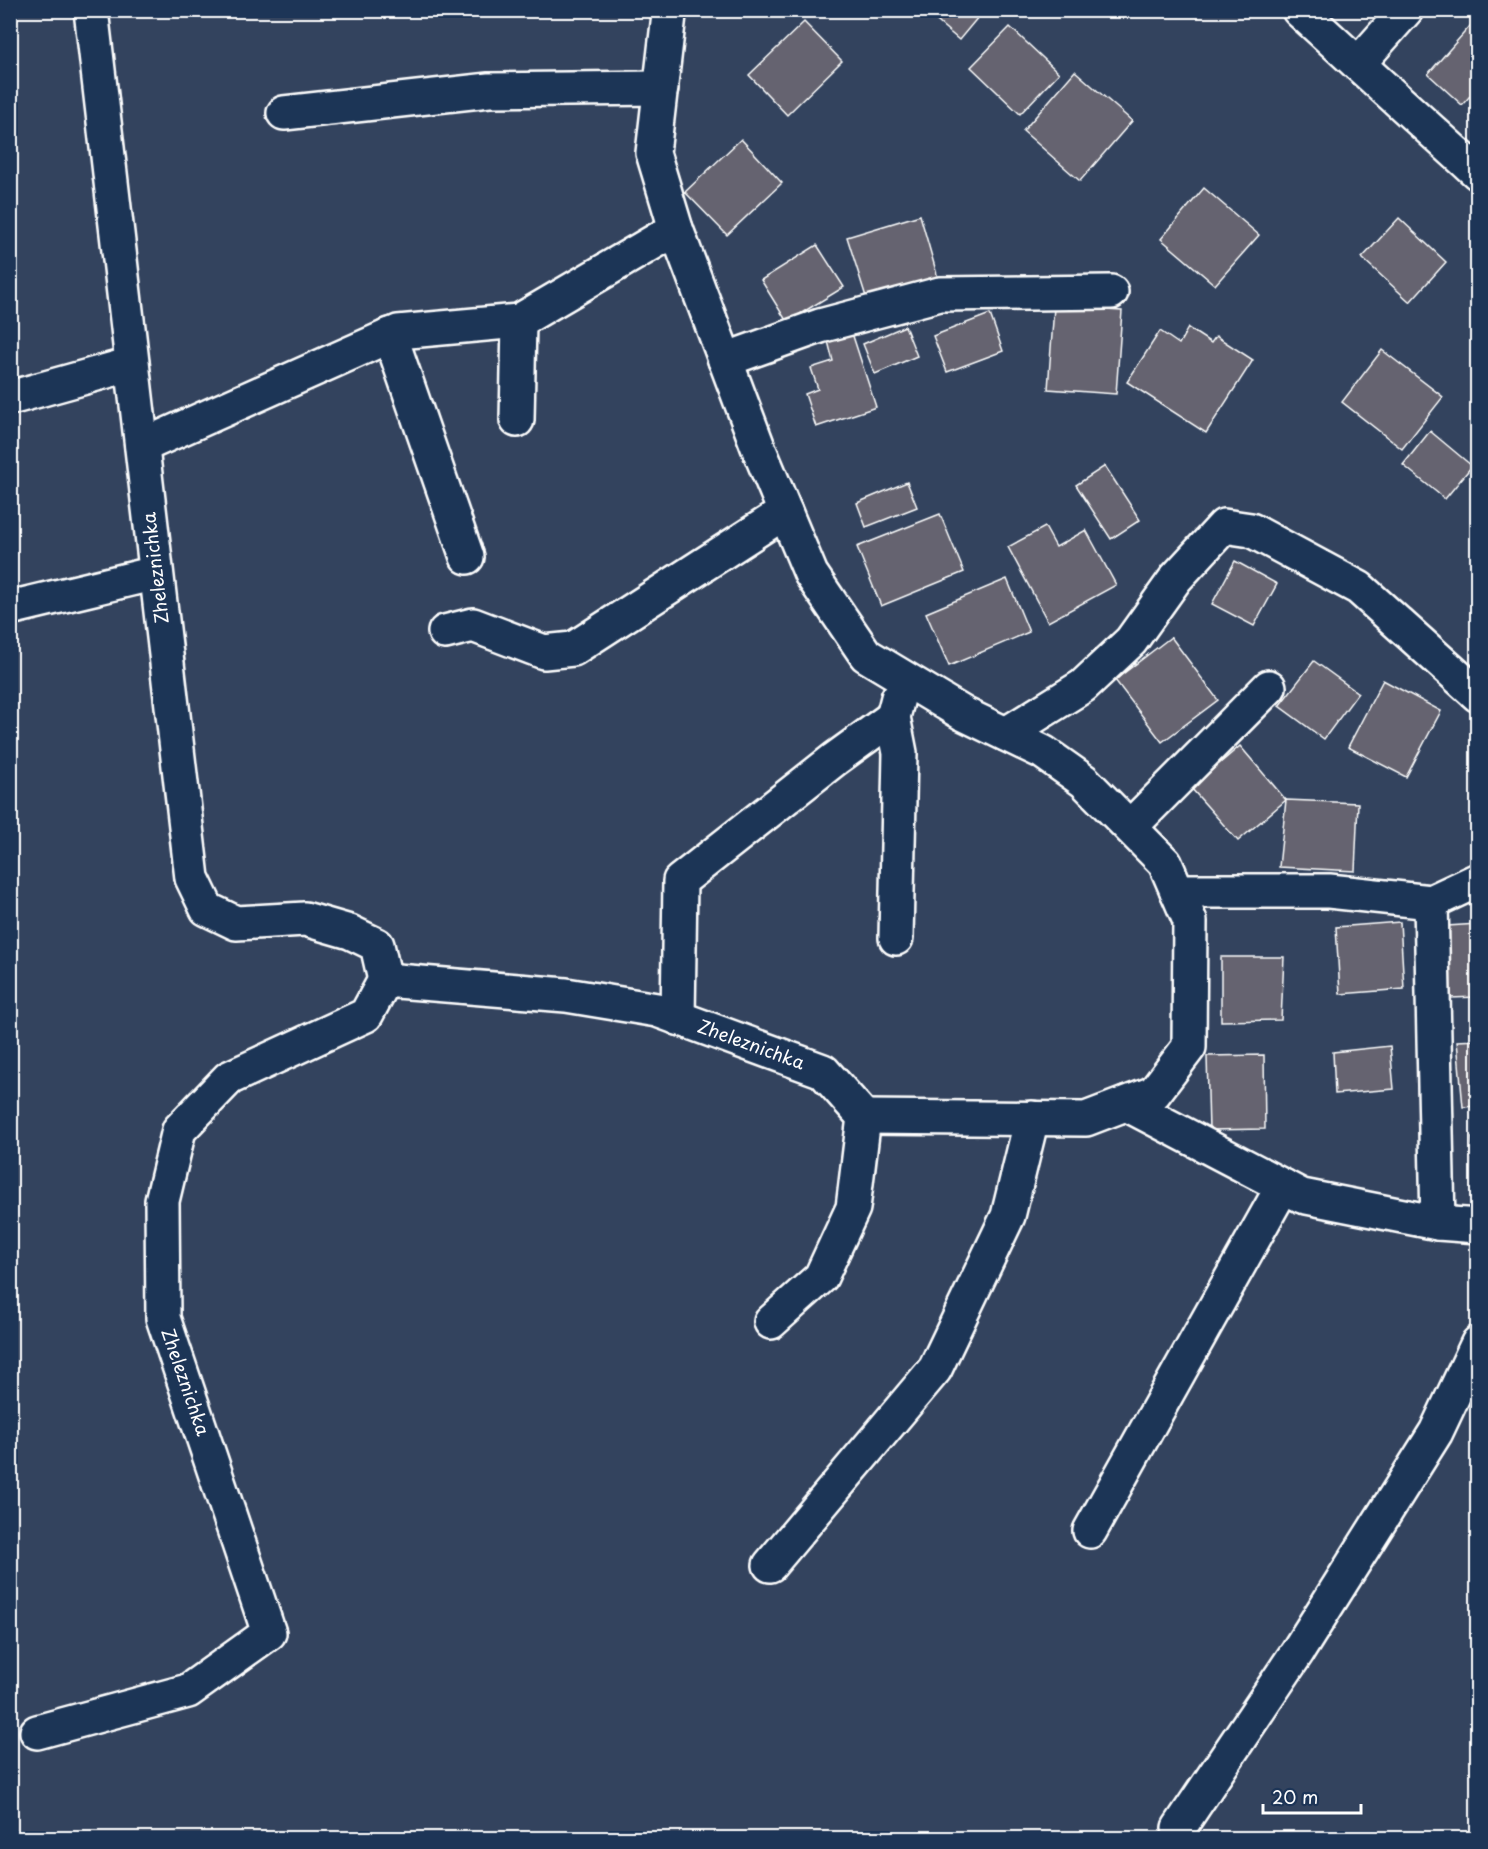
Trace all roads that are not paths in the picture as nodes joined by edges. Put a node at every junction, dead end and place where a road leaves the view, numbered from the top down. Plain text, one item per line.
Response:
1 (91, 10) edge
2 (666, 10) edge
3 (1299, 10) edge
4 (1406, 10) edge
5 (1358, 64) junction
6 (661, 88) junction
7 (284, 113) dead end
8 (1478, 173) edge
9 (676, 229) junction
10 (1112, 292) dead end
11 (519, 321) junction
12 (390, 335) junction
13 (725, 360) junction
14 (132, 364) junction
15 (10, 398) edge
16 (517, 420) dead end
17 (142, 446) junction
18 (785, 512) junction
19 (467, 557) dead end
20 (156, 573) junction
21 (10, 608) edge
22 (445, 632) dead end
23 (903, 677) junction
24 (1269, 687) dead end
25 (1478, 695) edge
26 (893, 717) junction
27 (1006, 734) junction
28 (1130, 827) junction
29 (1478, 880) edge
30 (1177, 891) junction
31 (1431, 902) junction
32 (896, 938) dead end
33 (385, 980) junction
34 (678, 1018) junction
35 (1126, 1104) junction
36 (864, 1117) junction
37 (1032, 1118) junction
38 (1282, 1186) junction
39 (1438, 1223) junction
40 (1478, 1226) edge
41 (771, 1322) dead end
42 (1478, 1343) edge
43 (1090, 1531) dead end
44 (770, 1565) dead end
45 (37, 1732) dead end
46 (1179, 1828) dead end

1 - 14 street, Zheleznichka
2 - 6 street
3 - 5 street
4 - 5 street
5 - 8 street
6 - 7 street
6 - 9 street
9 - 11 street
9 - 13 street
10 - 13 street
11 - 12 street
11 - 16 street
12 - 17 street
12 - 19 street
13 - 18 street
14 - 15 street
14 - 17 street, Zheleznichka
17 - 20 street, Zheleznichka
18 - 22 street
18 - 23 street
20 - 21 street
20 - 33 street, Zheleznichka
23 - 26 street
23 - 27 street
24 - 28 street
25 - 27 street
26 - 32 street
26 - 34 street
27 - 28 street
28 - 30 street
29 - 31 street
30 - 31 street
30 - 35 street
31 - 39 street
33 - 34 street, Zheleznichka
33 - 45 street, Zheleznichka
34 - 36 street, Zheleznichka
35 - 37 street
35 - 38 street
36 - 37 street
36 - 41 street
37 - 44 street
38 - 39 street
38 - 43 street
39 - 40 street
42 - 46 street

